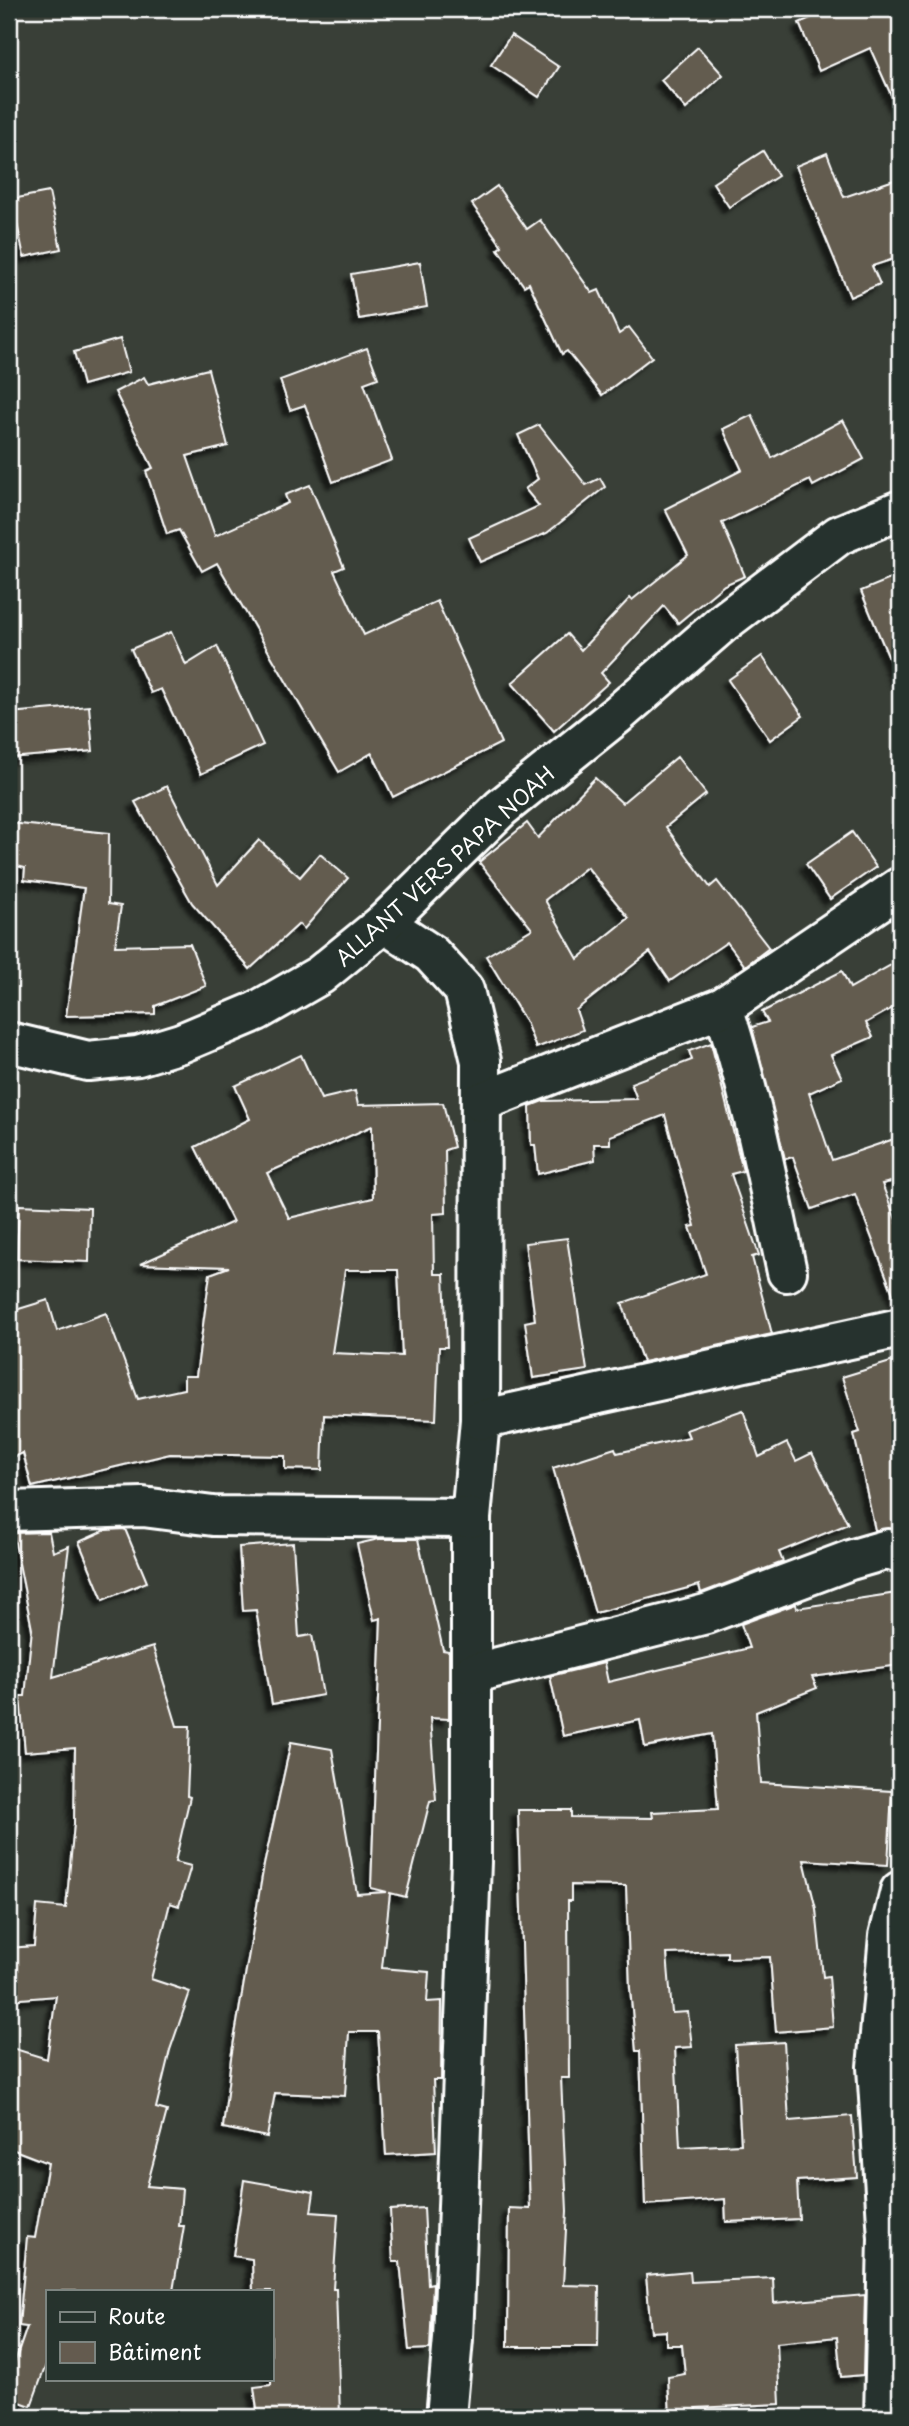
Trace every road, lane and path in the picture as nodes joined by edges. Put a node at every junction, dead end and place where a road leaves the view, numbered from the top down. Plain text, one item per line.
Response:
1 (900, 510) edge
2 (900, 887) edge
3 (384, 923) junction
4 (723, 1007) junction
5 (9, 1042) edge
6 (481, 1102) junction
7 (788, 1272) dead end
8 (900, 1328) edge
9 (480, 1420) junction
10 (9, 1511) edge
11 (471, 1518) junction
12 (900, 1553) edge
13 (471, 1674) junction
14 (900, 1891) edge
15 (446, 2417) edge
16 (884, 2417) edge

1 - 3 street, ALLANT VERS PAPA NOAH
2 - 4 street
3 - 5 street, ALLANT VERS PAPA NOAH
3 - 6 street
4 - 6 street
4 - 7 street
6 - 9 street
8 - 9 street
9 - 11 street
10 - 11 street
11 - 13 street
12 - 13 street
13 - 15 street
14 - 16 street

